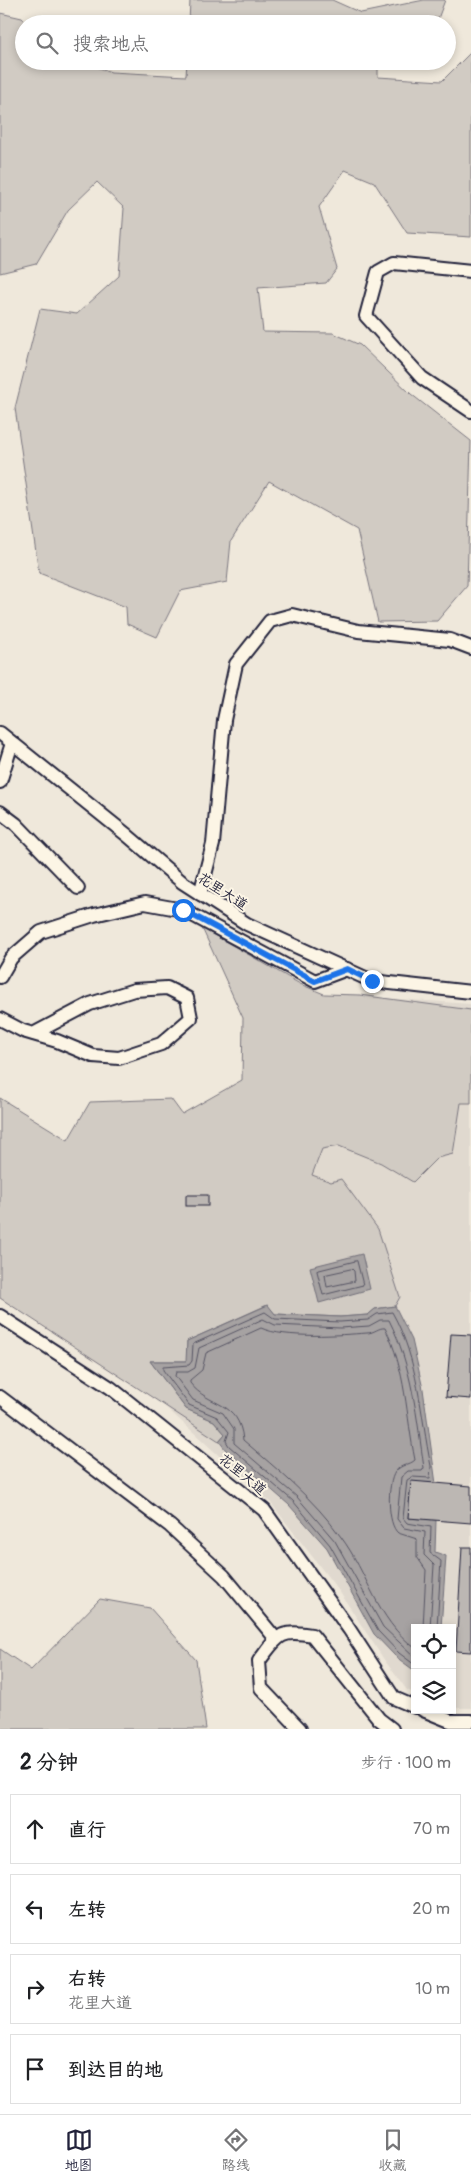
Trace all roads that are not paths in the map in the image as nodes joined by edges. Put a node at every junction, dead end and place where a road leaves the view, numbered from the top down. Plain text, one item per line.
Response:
1 (471, 271) edge
2 (471, 411) edge
3 (471, 648) edge
4 (0, 733) edge
5 (12, 743) junction
6 (0, 782) edge
7 (0, 812) edge
8 (78, 888) dead end
9 (200, 894) junction
10 (347, 969) junction
11 (0, 977) edge
12 (471, 992) edge
13 (0, 1019) edge
14 (33, 1034) junction
15 (0, 1316) edge
16 (0, 1397) edge
17 (276, 1638) junction
18 (411, 1705) edge
19 (432, 1714) edge
20 (471, 1721) edge
21 (450, 1722) junction
22 (300, 1729) edge
23 (392, 1729) edge
24 (439, 1729) edge

1 - 2 street
3 - 9 street
4 - 5 street, 花里大道
5 - 6 street
5 - 9 street, 花里大道
7 - 8 street
9 - 10 street, 花里大道
10 - 11 street
10 - 12 street, 花里大道
13 - 14 street
14 - 14 street
15 - 18 street, 花里大道
16 - 17 street
17 - 22 street
17 - 23 street
19 - 21 street
20 - 21 street
21 - 24 street

